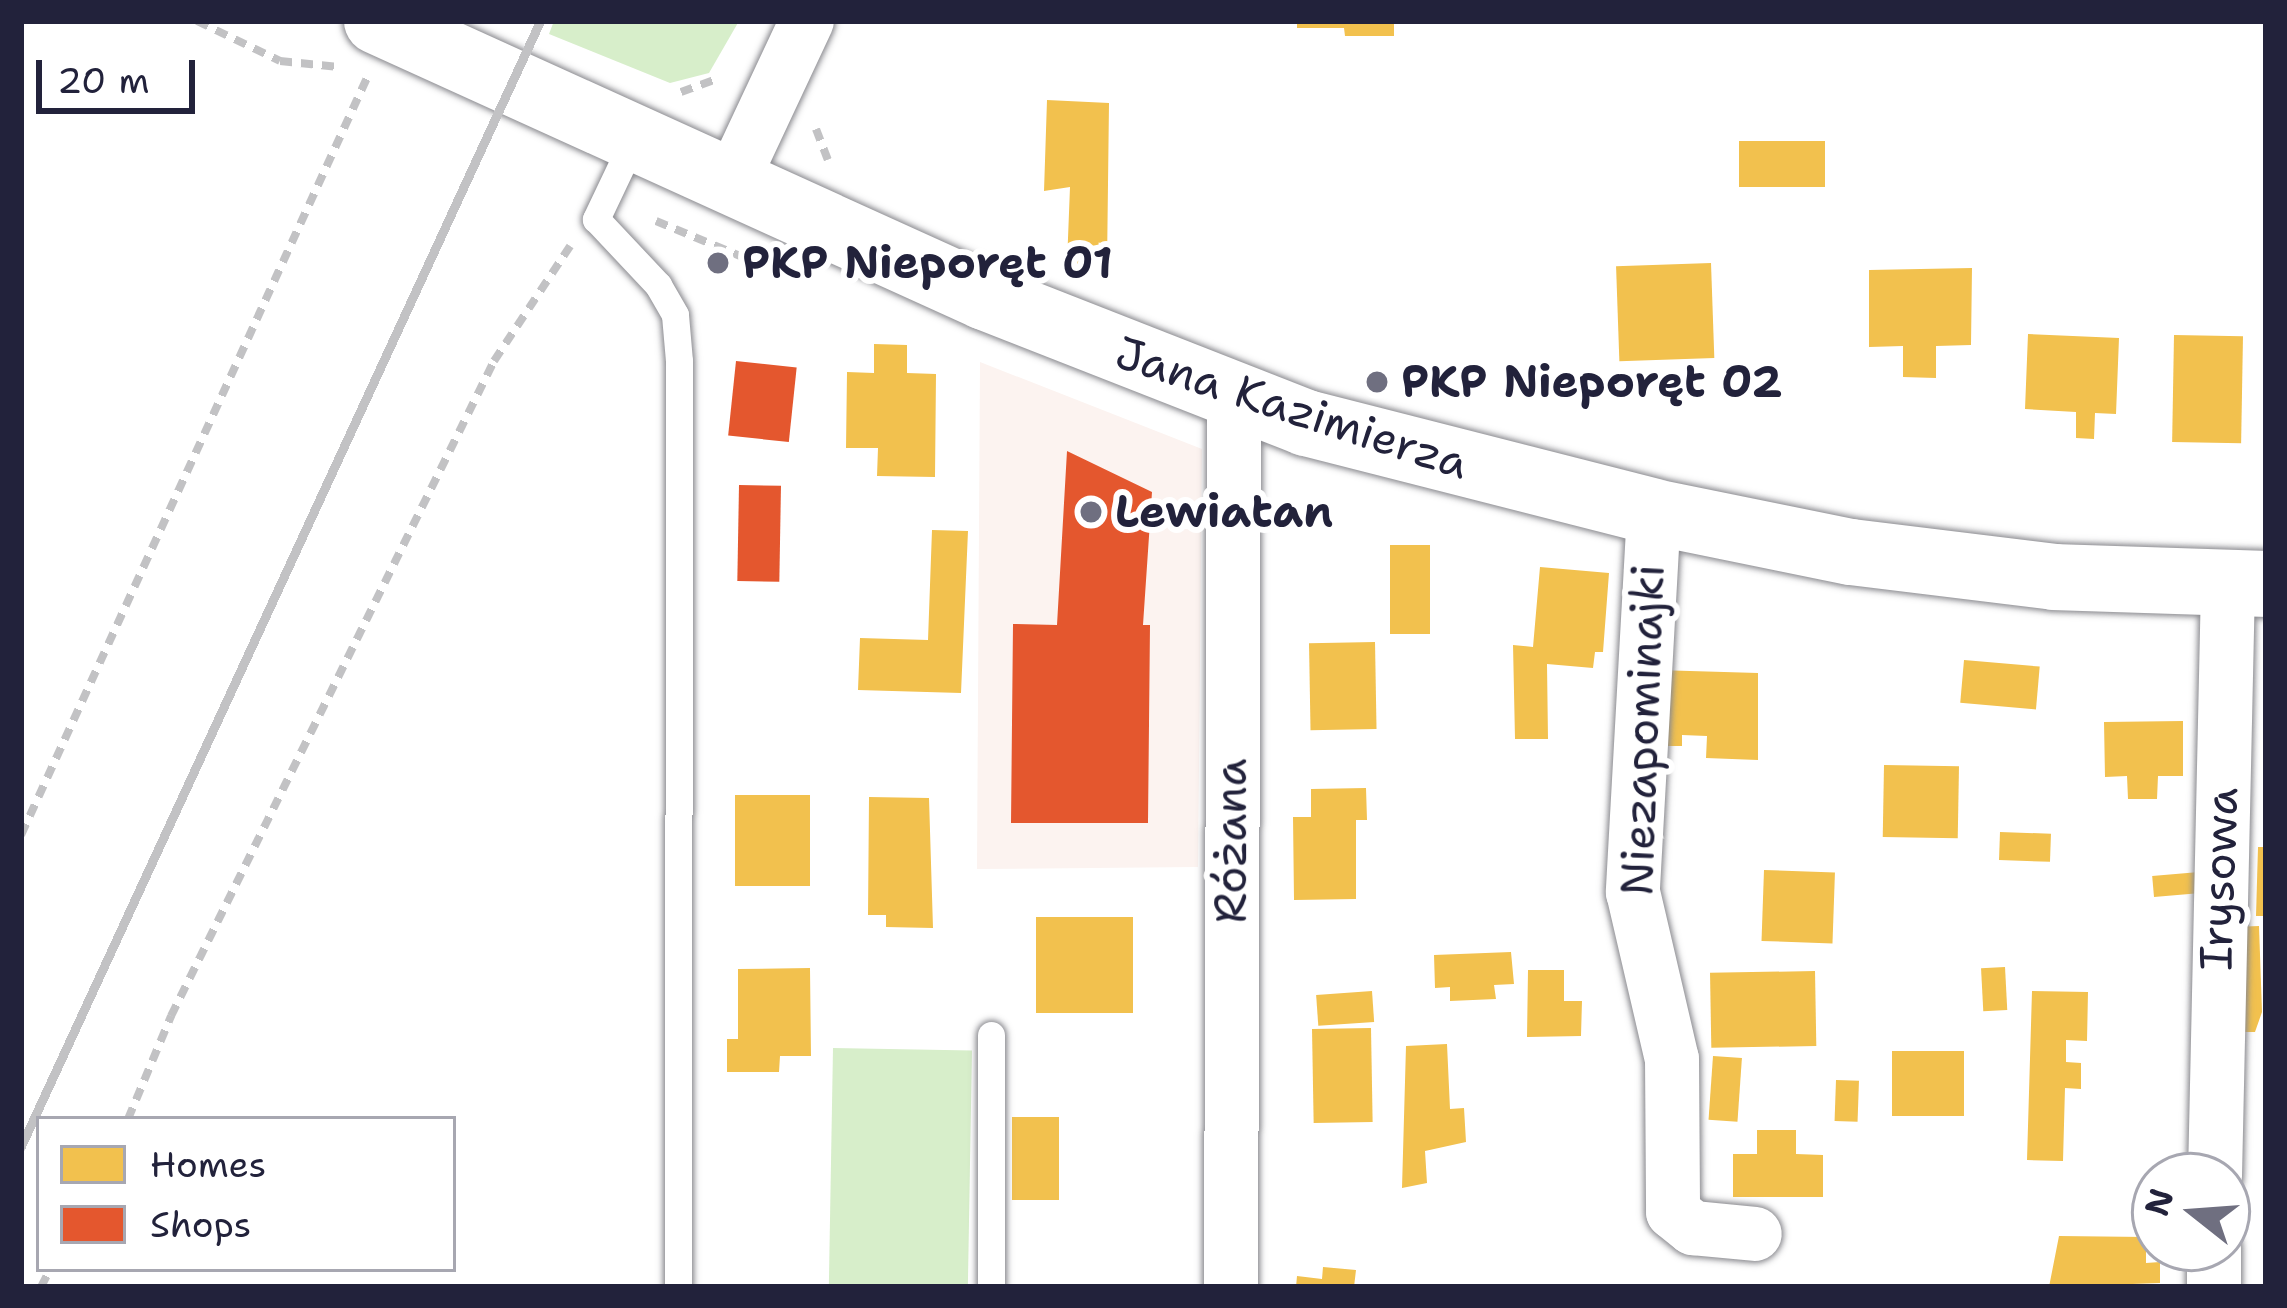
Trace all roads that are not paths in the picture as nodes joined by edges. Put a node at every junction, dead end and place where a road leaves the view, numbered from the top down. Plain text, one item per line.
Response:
1 (807, 21) edge
2 (395, 25) edge
3 (652, 117) junction
4 (731, 183) junction
5 (1234, 396) junction
6 (1654, 512) junction
7 (2247, 583) edge
8 (991, 1035) dead end
9 (2216, 1152) edge
10 (1755, 1234) dead end
11 (678, 1287) edge
12 (991, 1287) edge
13 (1231, 1287) edge

1 - 4 street
2 - 3 main road, Jana Kazimierza
3 - 4 main road, Jana Kazimierza
3 - 11 lane
4 - 5 main road, Jana Kazimierza
5 - 6 main road, Jana Kazimierza
5 - 13 street, Różana
6 - 7 main road, Jana Kazimierza
6 - 10 street, Niezapominajki
7 - 9 street, Irysowa
8 - 12 lane

